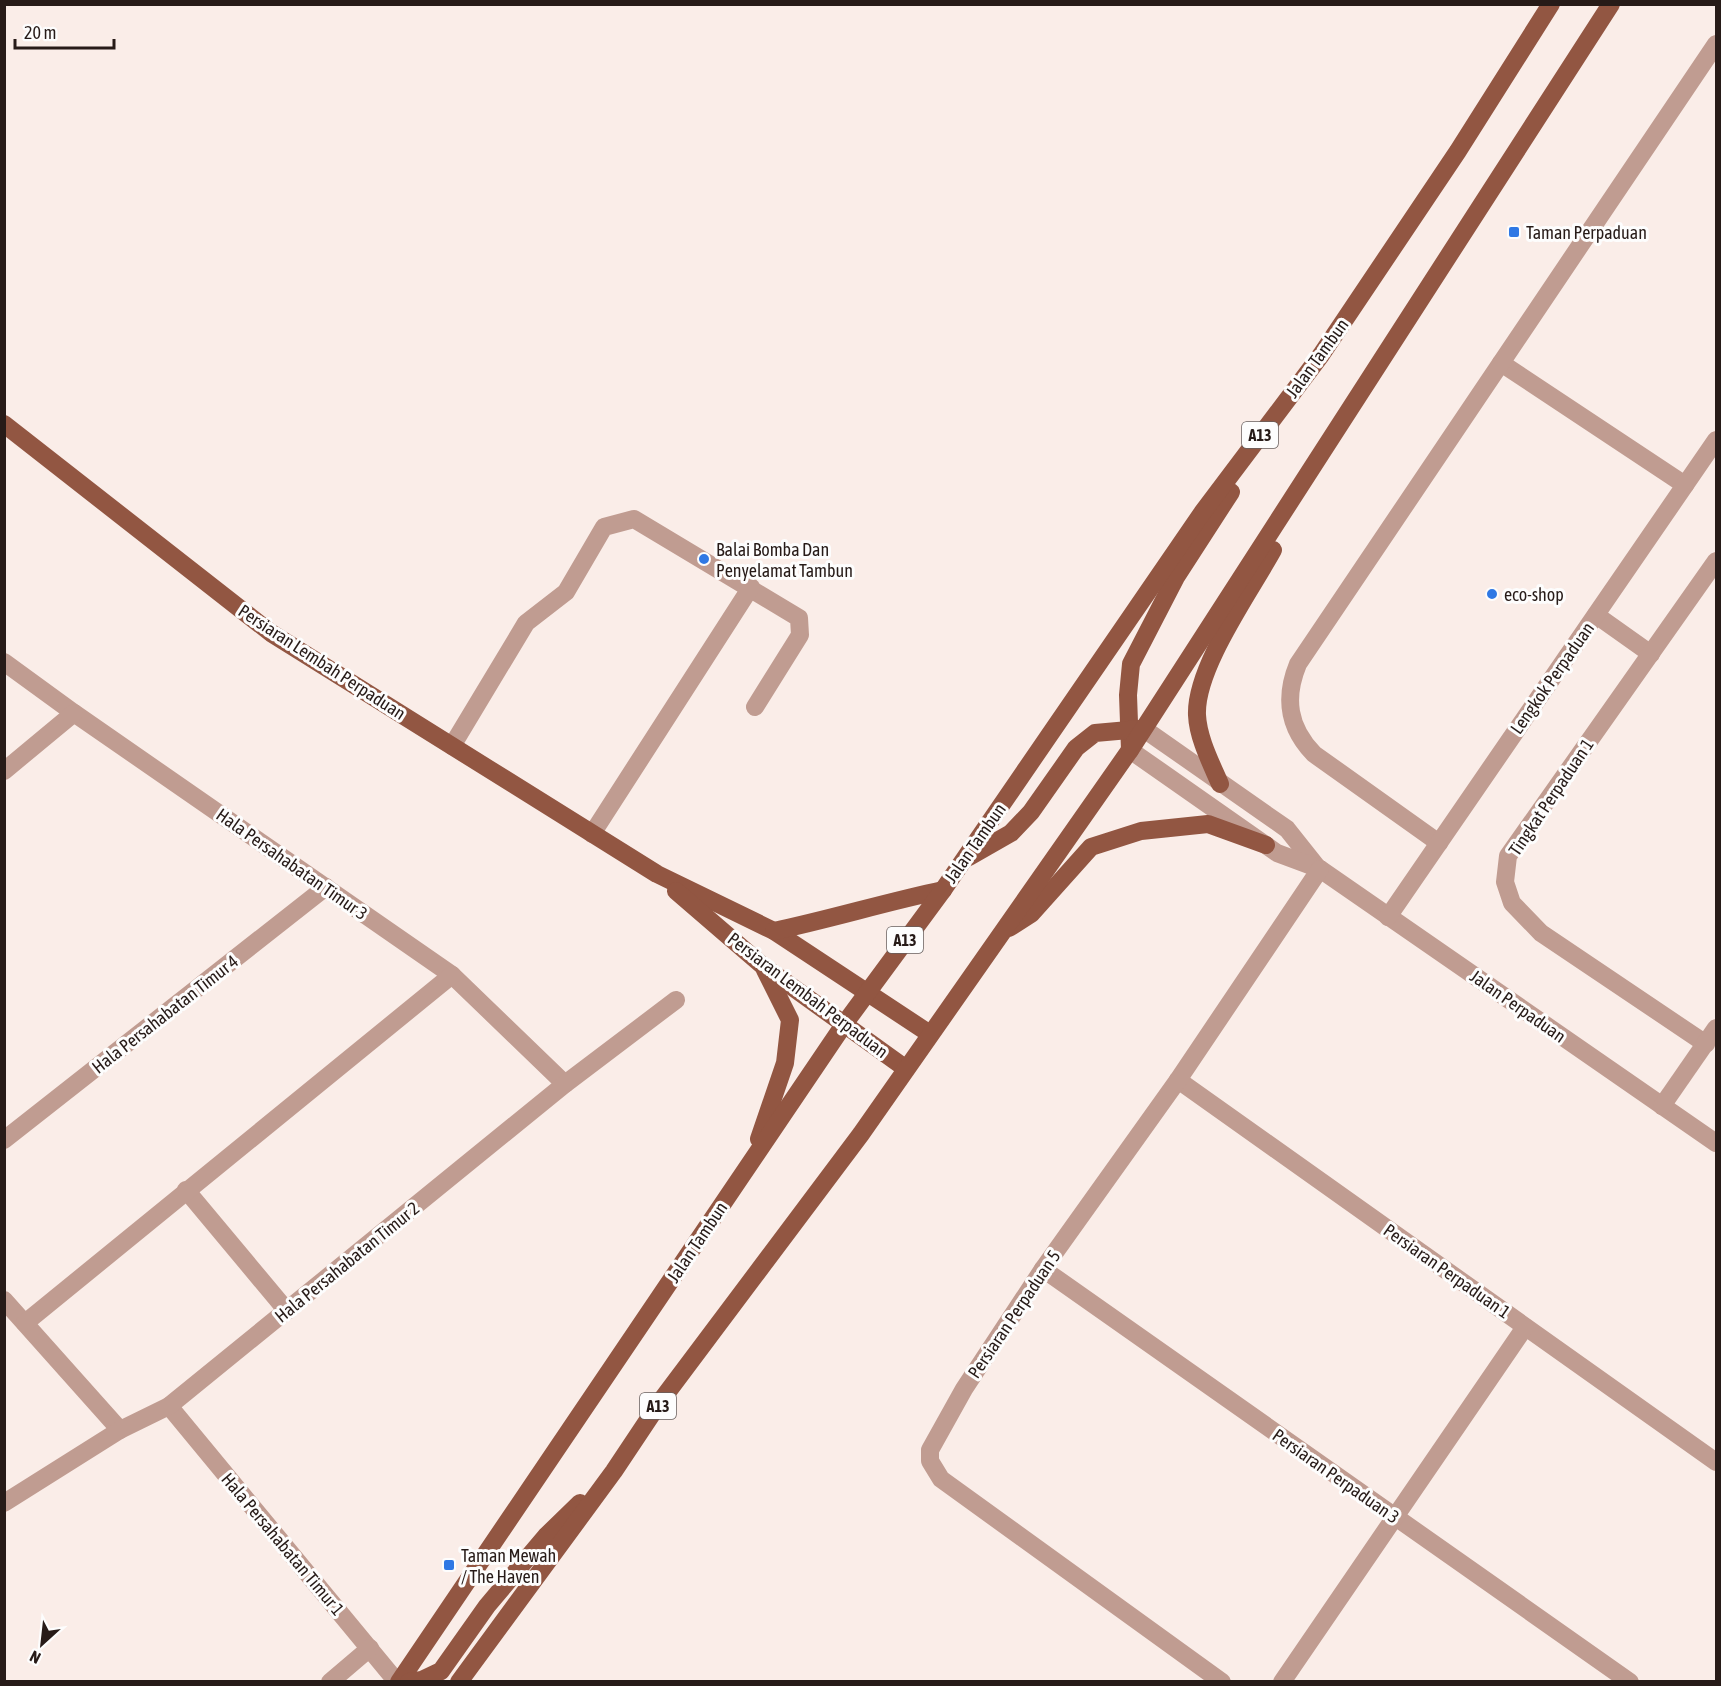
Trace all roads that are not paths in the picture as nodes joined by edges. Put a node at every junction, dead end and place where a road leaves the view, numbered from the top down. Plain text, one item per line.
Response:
1 (1551, 4) edge
2 (1611, 4) edge
3 (1716, 44) edge
4 (1321, 355) junction
5 (1501, 363) junction
6 (1358, 399) junction
7 (4, 424) edge
8 (1716, 440) edge
9 (1685, 485) junction
10 (1716, 561) edge
11 (750, 587) junction
12 (1596, 615) junction
13 (1651, 654) junction
14 (4, 662) edge
15 (755, 707) dead end
16 (74, 713) junction
17 (1136, 729) junction
18 (452, 746) junction
19 (1130, 750) junction
20 (4, 771) edge
21 (1220, 784) junction
22 (592, 834) junction
23 (1439, 843) junction
24 (1266, 845) junction
25 (962, 861) junction
26 (1320, 869) junction
27 (657, 874) junction
28 (326, 887) junction
29 (943, 890) junction
30 (1388, 917) junction
31 (774, 931) junction
32 (1005, 931) junction
33 (763, 966) junction
34 (452, 975) junction
35 (868, 990) junction
36 (676, 1000) dead end
37 (845, 1023) junction
38 (1716, 1029) edge
39 (930, 1034) junction
40 (1706, 1044) junction
41 (905, 1068) junction
42 (1178, 1080) junction
43 (565, 1084) junction
44 (1662, 1106) junction
45 (4, 1140) edge
46 (1716, 1143) edge
47 (749, 1165) junction
48 (186, 1190) junction
49 (1043, 1269) junction
50 (4, 1300) edge
51 (287, 1311) junction
52 (25, 1323) junction
53 (1525, 1327) junction
54 (169, 1406) junction
55 (120, 1430) junction
56 (1716, 1460) edge
57 (614, 1471) junction
58 (4, 1503) edge
59 (1396, 1519) junction
60 (370, 1648) junction
61 (330, 1682) edge
62 (398, 1682) edge
63 (409, 1682) edge
64 (459, 1682) edge
65 (1222, 1682) edge
66 (1282, 1682) edge
67 (1630, 1682) edge

1 - 4 main road, Jalan Tambun / A13
2 - 6 main road
3 - 5 street
4 - 17 main road
4 - 25 main road, Jalan Tambun / A13
5 - 9 street
5 - 23 street
6 - 17 main road
6 - 21 main road
7 - 18 main road, Persiaran Lembah Perpaduan
8 - 9 street, Lengkok Perpaduan
9 - 12 street, Lengkok Perpaduan
10 - 13 street, Tingkat Perpaduan 1
11 - 15 street
11 - 18 street
11 - 22 street
12 - 13 street
12 - 23 street, Lengkok Perpaduan
13 - 40 street, Tingkat Perpaduan 1
14 - 16 street, Hala Persahabatan Timur 3
16 - 20 street
16 - 28 street, Hala Persahabatan Timur 3
17 - 19 main road
17 - 21 street, Jalan Perpaduan
17 - 25 main road
18 - 22 main road, Persiaran Lembah Perpaduan
19 - 24 street, Jalan Perpaduan
19 - 32 main road, A13
21 - 26 street, Jalan Perpaduan
22 - 27 main road, Persiaran Lembah Perpaduan
23 - 30 street, Lengkok Perpaduan
24 - 26 street, Jalan Perpaduan
24 - 32 main road
25 - 29 main road, Jalan Tambun / A13
26 - 30 street, Jalan Perpaduan
26 - 42 street, Persiaran Perpaduan 5
27 - 31 main road, Persiaran Lembah Perpaduan
27 - 33 main road, Persiaran Lembah Perpaduan
28 - 34 street, Hala Persahabatan Timur 3
28 - 45 street, Hala Persahabatan Timur 4
29 - 31 main road
29 - 35 main road, Jalan Tambun / A13
30 - 44 street, Jalan Perpaduan
31 - 35 main road, Persiaran Lembah Perpaduan
32 - 39 main road, A13
33 - 37 main road, Persiaran Lembah Perpaduan
33 - 47 main road
34 - 43 street, Hala Persahabatan Timur 3
34 - 48 street
35 - 37 main road, Jalan Tambun / A13
35 - 39 main road, Persiaran Lembah Perpaduan
36 - 43 street, Hala Persahabatan Timur 2
37 - 41 main road, Persiaran Lembah Perpaduan
37 - 47 main road, Jalan Tambun / A13
38 - 40 street
39 - 41 main road, A13
40 - 44 street
41 - 57 main road, A13
42 - 49 street, Persiaran Perpaduan 5
42 - 53 street, Persiaran Perpaduan 1
43 - 51 street, Hala Persahabatan Timur 2
44 - 46 street, Jalan Perpaduan
47 - 62 main road, Jalan Tambun / A13
48 - 51 street
48 - 52 street
49 - 59 street, Persiaran Perpaduan 3
49 - 65 street, Persiaran Perpaduan 5
50 - 52 street
51 - 54 street, Hala Persahabatan Timur 2
52 - 55 street
53 - 56 street, Persiaran Perpaduan 1
53 - 59 street
54 - 55 street, Hala Persahabatan Timur 2
54 - 60 street, Hala Persahabatan Timur 1
55 - 58 street, Hala Persahabatan Timur 2
57 - 63 main road
57 - 64 main road, A13
59 - 66 street
59 - 67 street, Persiaran Perpaduan 3
60 - 61 street
60 - 62 street, Hala Persahabatan Timur 1

